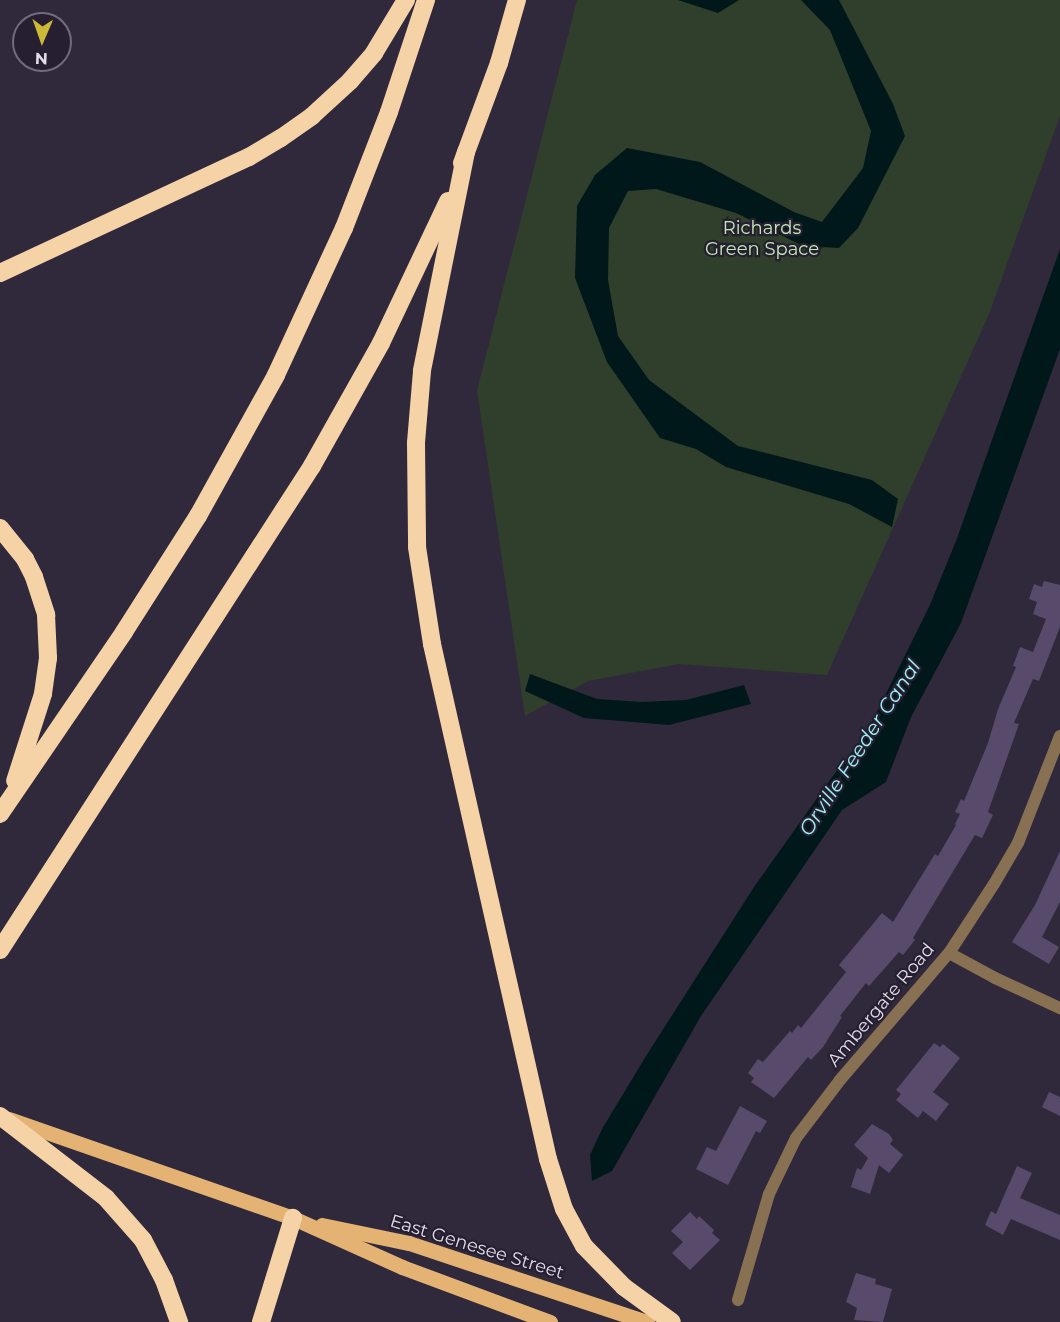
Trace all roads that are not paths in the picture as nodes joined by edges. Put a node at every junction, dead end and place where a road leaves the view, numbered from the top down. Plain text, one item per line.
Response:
1 (406, 0) edge
2 (426, 0) edge
3 (517, 0) edge
4 (466, 152) junction
5 (0, 273) edge
6 (0, 528) edge
7 (1060, 736) edge
8 (4, 808) edge
9 (0, 950) edge
10 (949, 953) junction
11 (1060, 1008) edge
12 (0, 1116) edge
13 (293, 1218) junction
14 (738, 1300) dead end
15 (179, 1322) edge
16 (261, 1322) edge
17 (550, 1322) edge
18 (647, 1322) edge
19 (672, 1322) edge

1 - 5 highway
2 - 8 highway
3 - 4 highway
4 - 9 highway
4 - 19 highway
6 - 8 highway
7 - 10 street, Ambergate Road
10 - 11 street
10 - 14 street, Ambergate Road
12 - 13 main road, East Genesee Street
12 - 15 highway
13 - 16 highway
13 - 17 main road, East Genesee Street
13 - 18 main road, East Genesee Street

